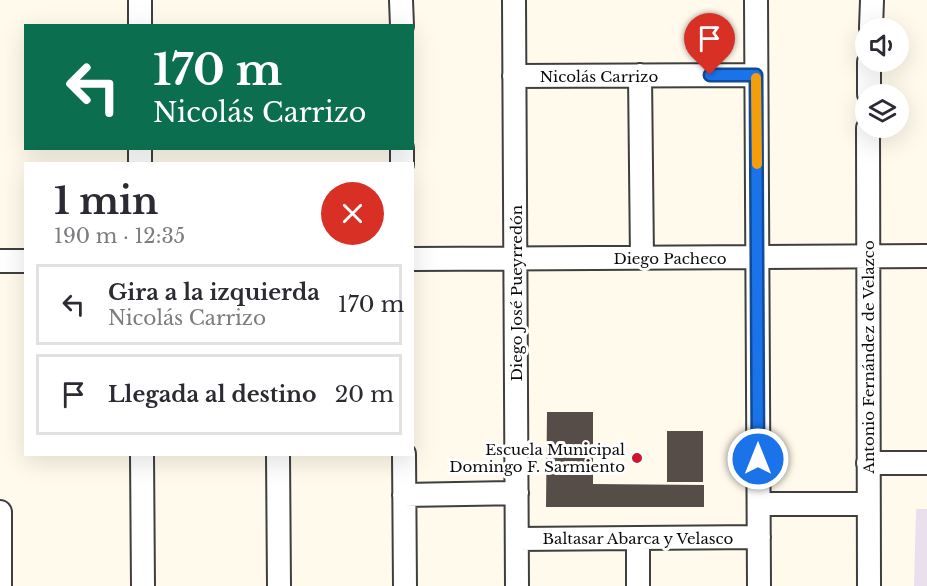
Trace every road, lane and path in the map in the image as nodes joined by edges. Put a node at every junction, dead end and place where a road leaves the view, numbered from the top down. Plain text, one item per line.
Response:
1 (140, 0) edge
2 (401, 0) edge
3 (514, 0) edge
4 (756, 0) edge
5 (872, 0) edge
6 (871, 18) edge
7 (140, 24) edge
8 (402, 24) edge
9 (640, 75) junction
10 (756, 75) junction
11 (514, 76) junction
12 (868, 138) edge
13 (867, 256) junction
14 (927, 256) edge
15 (757, 257) junction
16 (515, 258) junction
17 (642, 258) junction
18 (414, 259) edge
19 (0, 261) edge
20 (24, 261) edge
21 (142, 456) edge
22 (278, 456) edge
23 (404, 456) edge
24 (868, 463) junction
25 (927, 463) edge
26 (517, 493) junction
27 (404, 495) junction
28 (759, 504) junction
29 (868, 504) junction
30 (0, 512) edge
31 (759, 537) junction
32 (638, 538) junction
33 (517, 539) junction
34 (0, 586) edge
35 (143, 586) edge
36 (279, 586) edge
37 (405, 586) edge
38 (517, 586) edge
39 (639, 586) edge
40 (759, 586) edge
41 (869, 586) edge

1 - 7 street
2 - 8 street
3 - 11 street, Diego José Pueyrredón
4 - 10 street
5 - 6 street
9 - 10 street, Nicolás Carrizo
9 - 11 street, Nicolás Carrizo
9 - 17 street
10 - 15 street
11 - 16 street, Diego José Pueyrredón
12 - 13 street, Antonio Fernández de Velazco
13 - 14 street, Diego Pacheco
13 - 15 street, Diego Pacheco
13 - 24 street, Antonio Fernández de Velazco
15 - 17 street, Diego Pacheco
15 - 28 street
16 - 17 street, Diego Pacheco
16 - 18 street, Diego Pacheco
16 - 26 street, Diego José Pueyrredón
19 - 20 street
21 - 35 street
22 - 36 street
23 - 27 street
24 - 25 street
24 - 29 street, Antonio Fernández de Velazco
26 - 27 street
26 - 33 street, Diego José Pueyrredón
27 - 37 street
28 - 29 street
28 - 31 street
29 - 41 street, Antonio Fernández de Velazco
30 - 34 street
31 - 32 street, Baltasar Abarca y Velasco
31 - 40 street
32 - 33 street, Baltasar Abarca y Velasco
32 - 39 street
33 - 38 street, Diego José Pueyrredón

